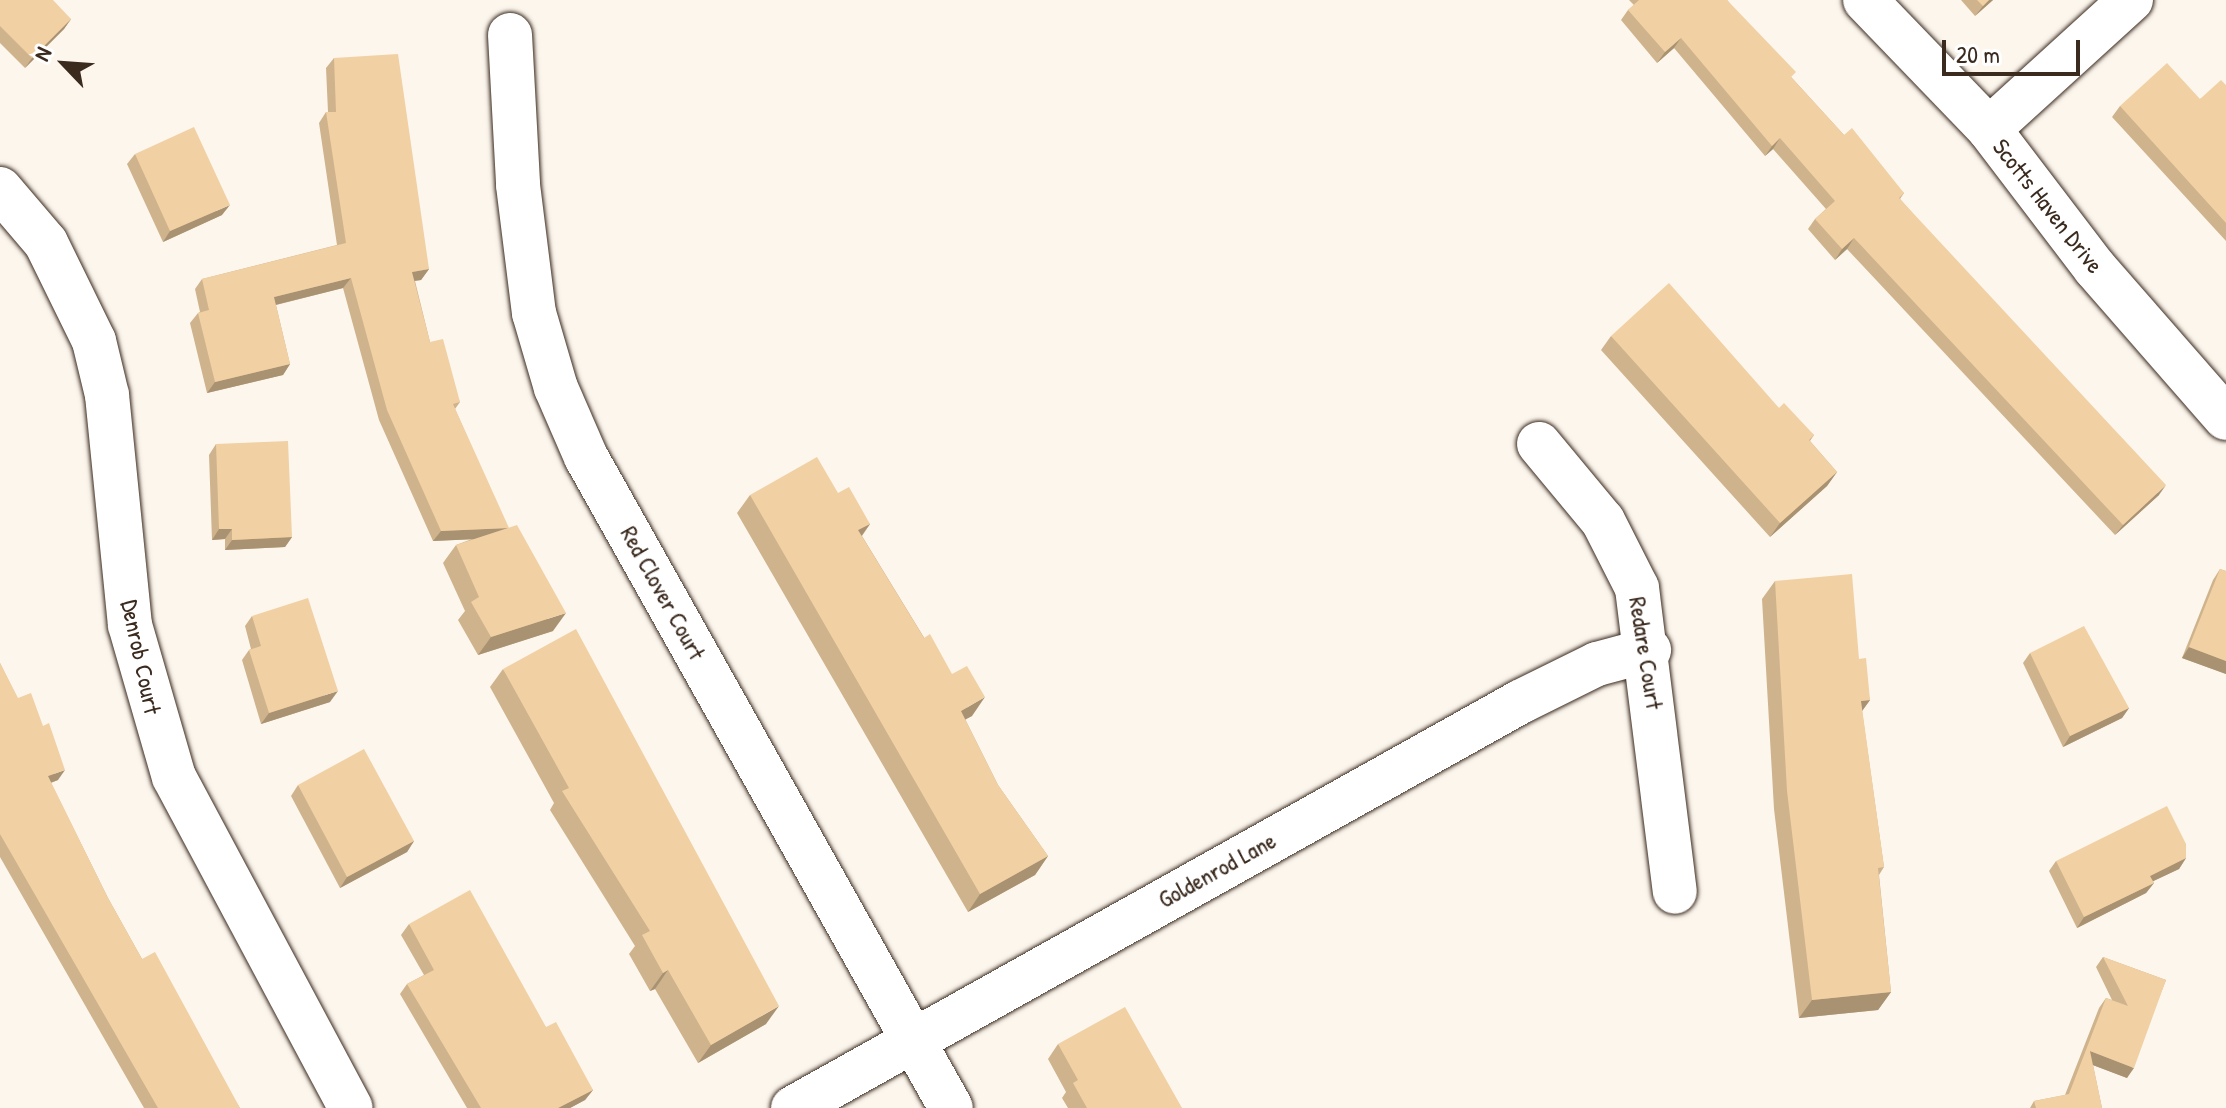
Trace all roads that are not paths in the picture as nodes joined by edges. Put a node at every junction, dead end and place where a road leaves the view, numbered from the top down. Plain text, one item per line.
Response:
1 (1865, 0) edge
2 (2131, 0) edge
3 (510, 35) dead end
4 (1989, 129) junction
5 (0, 189) edge
6 (2226, 418) edge
7 (1539, 444) dead end
8 (1649, 650) junction
9 (1675, 892) dead end
10 (915, 1041) junction
11 (351, 1108) edge
12 (793, 1108) edge
13 (951, 1108) edge

1 - 4 street, Scotts Haven Drive
2 - 4 street
3 - 10 street, Red Clover Court
4 - 6 street, Scotts Haven Drive
5 - 11 street, Denrob Court
7 - 8 street, Redare Court
8 - 9 street, Redare Court
8 - 10 street, Goldenrod Lane
10 - 12 street, Goldenrod Lane
10 - 13 street, Red Clover Court

